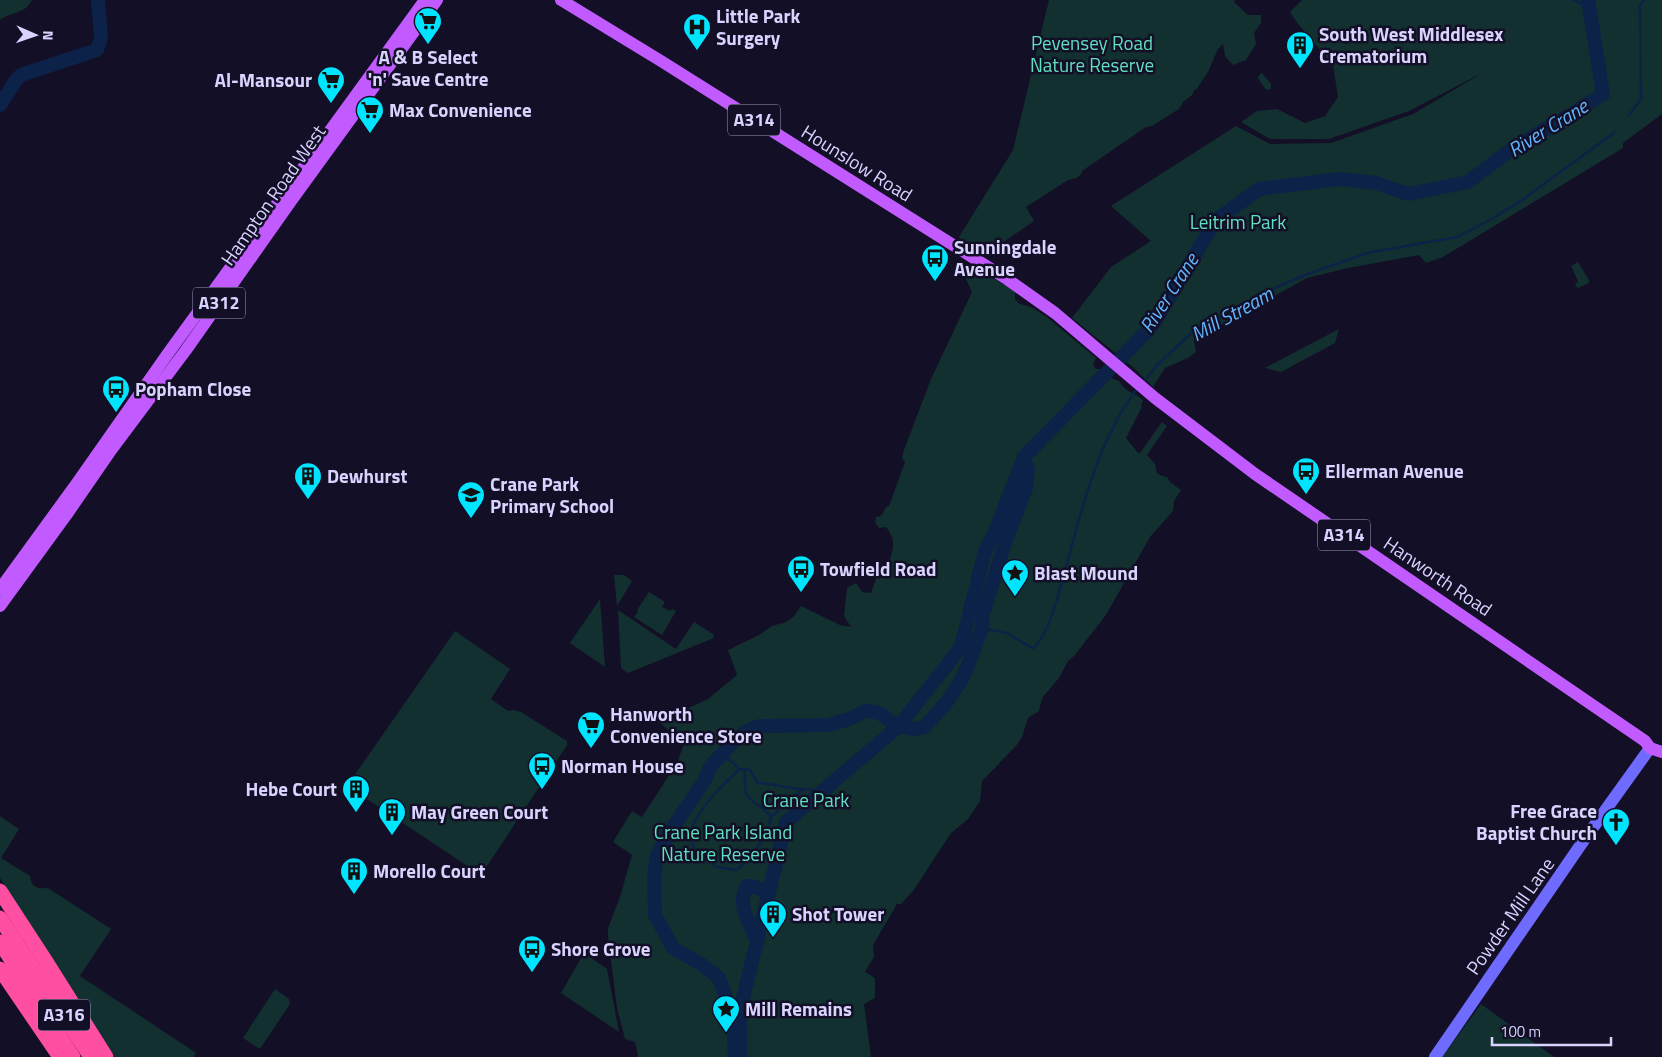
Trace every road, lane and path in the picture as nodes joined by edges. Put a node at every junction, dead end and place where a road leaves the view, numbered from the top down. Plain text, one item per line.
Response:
1 (425, 0) edge
2 (436, 0) edge
3 (562, 0) edge
4 (1055, 313) joint
5 (0, 589) edge
6 (0, 606) edge
7 (1656, 750) edge
8 (0, 891) edge
9 (0, 918) edge
10 (0, 942) edge
11 (0, 969) edge
12 (31, 977) junction
13 (60, 1057) edge
14 (74, 1057) edge
15 (91, 1057) edge
16 (106, 1057) edge
17 (1435, 1057) edge

1 - 5 main road, Hampton Road West / A312
2 - 6 main road, Hampton Road West / A312
3 - 4 main road, Hounslow Road / A314
4 - 7 main road, Hanworth Road / A314
7 - 17 street, Powder Mill Lane
8 - 16 highway
9 - 12 highway, A316
10 - 12 highway, A316
11 - 13 highway
12 - 14 highway, A316
12 - 15 highway, A316

